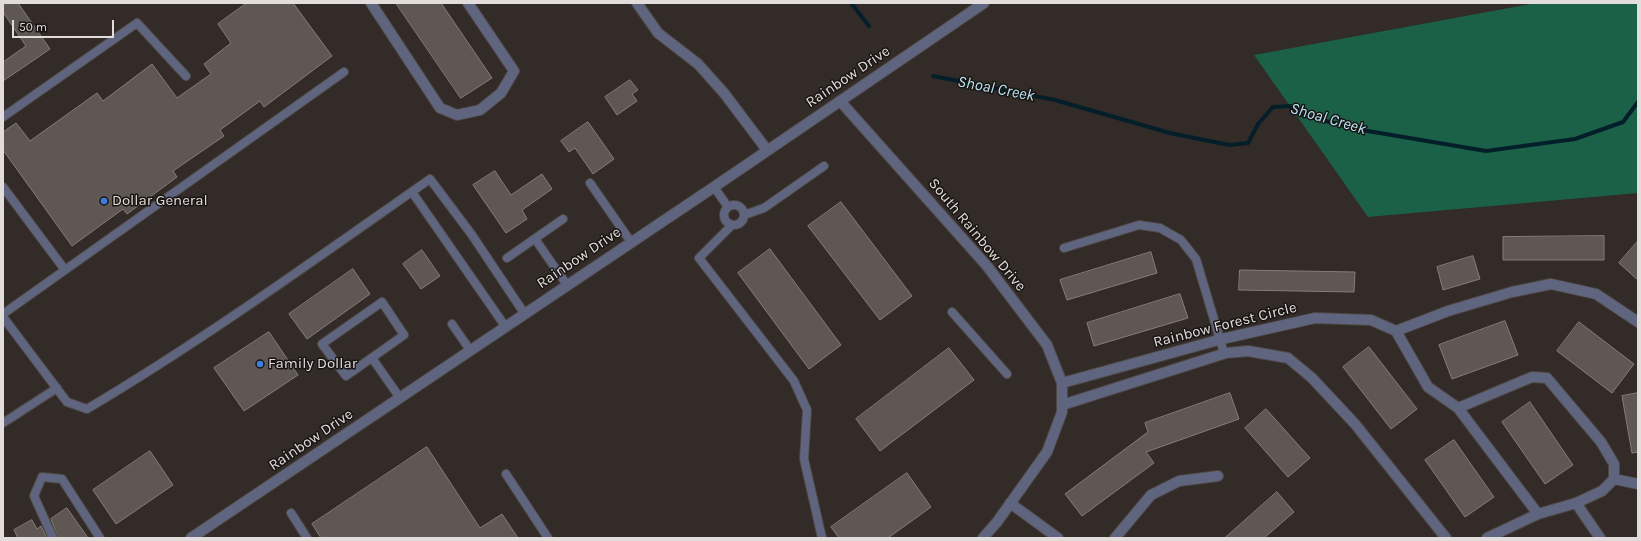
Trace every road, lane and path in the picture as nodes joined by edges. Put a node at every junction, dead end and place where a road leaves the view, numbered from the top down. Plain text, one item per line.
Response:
1 (371, 3) edge
2 (468, 3) edge
3 (637, 3) edge
4 (984, 3) edge
5 (344, 72) dead end
6 (186, 76) dead end
7 (840, 101) junction
8 (3, 117) edge
9 (768, 150) junction
10 (824, 166) dead end
11 (590, 183) dead end
12 (714, 187) junction
13 (3, 188) edge
14 (412, 192) junction
15 (728, 207) junction
16 (744, 215) junction
17 (563, 219) dead end
18 (732, 225) junction
19 (535, 239) junction
20 (631, 242) junction
21 (1064, 248) dead end
22 (507, 258) dead end
23 (65, 270) junction
24 (567, 285) junction
25 (952, 312) dead end
26 (524, 313) junction
27 (3, 316) edge
28 (1638, 322) edge
29 (452, 324) dead end
30 (505, 326) junction
31 (1396, 331) junction
32 (1219, 340) junction
33 (470, 350) junction
34 (1224, 353) junction
35 (372, 358) junction
36 (1007, 374) dead end
37 (1062, 383) junction
38 (57, 388) junction
39 (400, 398) junction
40 (1062, 405) junction
41 (1458, 408) junction
42 (3, 423) edge
43 (506, 474) dead end
44 (1218, 476) dead end
45 (1614, 479) junction
46 (1638, 484) edge
47 (1010, 503) junction
48 (1576, 503) junction
49 (291, 513) dead end
50 (1538, 514) junction
51 (53, 538) edge
52 (100, 538) edge
53 (191, 538) edge
54 (307, 538) edge
55 (548, 538) edge
56 (822, 538) edge
57 (983, 538) edge
58 (1058, 538) edge
59 (1115, 538) edge
60 (1446, 538) edge
61 (1488, 538) edge
62 (1600, 538) edge

1 - 2 street
3 - 9 street
4 - 7 street, Rainbow Drive
5 - 23 lane
6 - 8 lane
7 - 9 street, Rainbow Drive
7 - 37 street, South Rainbow Drive
9 - 12 street, Rainbow Drive
10 - 16 lane
11 - 20 lane
12 - 15 lane
12 - 20 street, Rainbow Drive
13 - 23 lane
14 - 26 lane
14 - 30 lane
14 - 38 lane
15 - 16 lane
15 - 18 lane
16 - 18 lane
17 - 19 lane
18 - 56 lane
19 - 22 lane
19 - 24 lane
20 - 24 street, Rainbow Drive
21 - 32 lane
23 - 27 lane
24 - 26 street, Rainbow Drive
25 - 36 lane
26 - 30 street, Rainbow Drive
27 - 38 lane
28 - 31 street
29 - 33 lane
30 - 33 street, Rainbow Drive
31 - 32 street, Rainbow Forest Circle
31 - 41 street
32 - 34 lane
32 - 37 street, Rainbow Forest Circle
33 - 39 street, Rainbow Drive
34 - 40 street
34 - 60 street
35 - 35 lane
35 - 39 lane
37 - 40 street, South Rainbow Drive
38 - 42 lane
39 - 53 street, Rainbow Drive
40 - 47 street, South Rainbow Drive
41 - 45 street
41 - 50 street
43 - 55 lane
44 - 59 street
45 - 46 street
45 - 48 street
47 - 57 street, South Rainbow Drive
47 - 58 street
48 - 50 street
48 - 62 street
49 - 54 lane
50 - 61 street
51 - 52 lane

